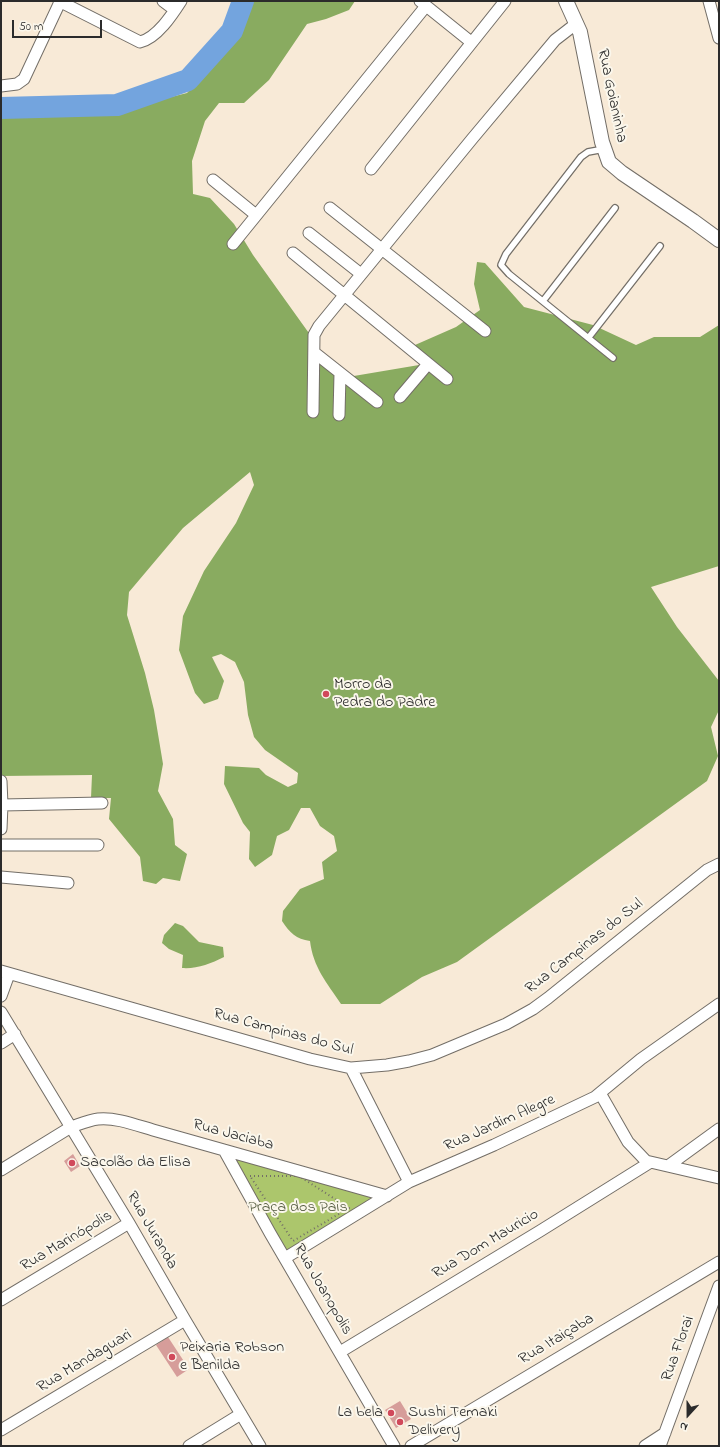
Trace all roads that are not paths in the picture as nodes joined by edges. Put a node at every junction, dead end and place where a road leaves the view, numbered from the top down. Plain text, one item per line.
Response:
1 (60, 1) edge
2 (163, 1) edge
3 (505, 1) edge
4 (566, 1) edge
5 (709, 1) edge
6 (423, 4) edge
7 (178, 6) edge
8 (577, 23) junction
9 (719, 38) edge
10 (471, 42) junction
11 (1, 86) edge
12 (604, 148) junction
13 (371, 168) dead end
14 (214, 180) dead end
15 (330, 208) dead end
16 (615, 208) dead end
17 (256, 215) junction
18 (309, 232) dead end
19 (719, 240) edge
20 (233, 244) dead end
21 (660, 246) dead end
22 (382, 249) junction
23 (293, 253) dead end
24 (361, 274) junction
25 (344, 296) junction
26 (543, 301) junction
27 (485, 331) dead end
28 (588, 337) junction
29 (315, 353) junction
30 (613, 358) dead end
31 (428, 364) junction
32 (340, 374) junction
33 (447, 379) dead end
34 (400, 397) dead end
35 (377, 402) dead end
36 (313, 412) dead end
37 (339, 415) dead end
38 (1, 781) edge
39 (102, 803) dead end
40 (2, 805) junction
41 (1, 829) edge
42 (1, 845) edge
43 (98, 846) dead end
44 (719, 864) edge
45 (1, 877) edge
46 (68, 883) dead end
47 (5, 972) edge
48 (1, 996) edge
49 (719, 1004) edge
50 (1, 1012) edge
51 (15, 1034) junction
52 (1, 1043) edge
53 (351, 1068) junction
54 (600, 1093) junction
55 (71, 1127) junction
56 (719, 1129) edge
57 (224, 1150) junction
58 (649, 1163) junction
59 (668, 1166) junction
60 (1, 1170) edge
61 (719, 1178) edge
62 (409, 1182) junction
63 (387, 1196) junction
64 (129, 1223) junction
65 (285, 1258) junction
66 (719, 1262) edge
67 (719, 1286) edge
68 (1, 1300) edge
69 (185, 1320) junction
70 (340, 1352) junction
71 (241, 1414) junction
72 (1, 1430) edge
73 (665, 1433) junction
74 (189, 1446) edge
75 (260, 1446) edge
76 (394, 1446) edge
77 (411, 1446) edge
78 (645, 1446) edge
79 (660, 1446) edge

1 - 7 street
1 - 11 street
2 - 7 street
3 - 10 street
4 - 8 street, Rua Goianinha
5 - 9 street
6 - 10 street
6 - 17 street
8 - 12 street, Rua Goianinha
8 - 22 street
10 - 13 street
12 - 19 street, Rua Goianinha
12 - 26 lane
14 - 17 street
15 - 22 street
16 - 26 lane
17 - 20 street
18 - 24 street
21 - 28 lane
22 - 24 street
22 - 27 street
23 - 25 street
24 - 25 street
25 - 29 street
25 - 31 street
26 - 28 lane
28 - 30 lane
29 - 32 street
29 - 36 street
31 - 33 street
31 - 34 street
32 - 35 street
32 - 37 street
38 - 40 street
39 - 40 street
40 - 41 street
42 - 43 street
44 - 53 street, Rua Campinas do Sul
45 - 46 street
47 - 48 street
47 - 53 street, Rua Campinas do Sul
49 - 54 street, Rua Jardim Alegre
50 - 51 street, Rua Juranda
51 - 52 street
51 - 55 street, Rua Juranda
53 - 62 street
54 - 58 street
54 - 62 street, Rua Jardim Alegre
55 - 57 street, Rua Jaciaba
55 - 60 street, Rua Jaciaba
55 - 64 street, Rua Juranda
56 - 59 street
57 - 63 street, Rua Jaciaba
57 - 65 street, Rua Joanopolis
58 - 59 street
58 - 70 street, Rua Dom Mauricio
59 - 61 street
62 - 63 street, Rua Jardim Alegre
63 - 65 street, Rua Jardim Alegre
64 - 68 street, Rua Marinópolis
64 - 69 street, Rua Juranda
65 - 70 street, Rua Joanopolis
66 - 77 street, Rua Itaiçaba
67 - 73 street, Rua Florai
69 - 71 street, Rua Juranda
69 - 72 street, Rua Mandaguari
70 - 76 street, Rua Joanopolis
71 - 74 street
71 - 75 street, Rua Juranda
73 - 78 street
73 - 79 street, Rua Florai

